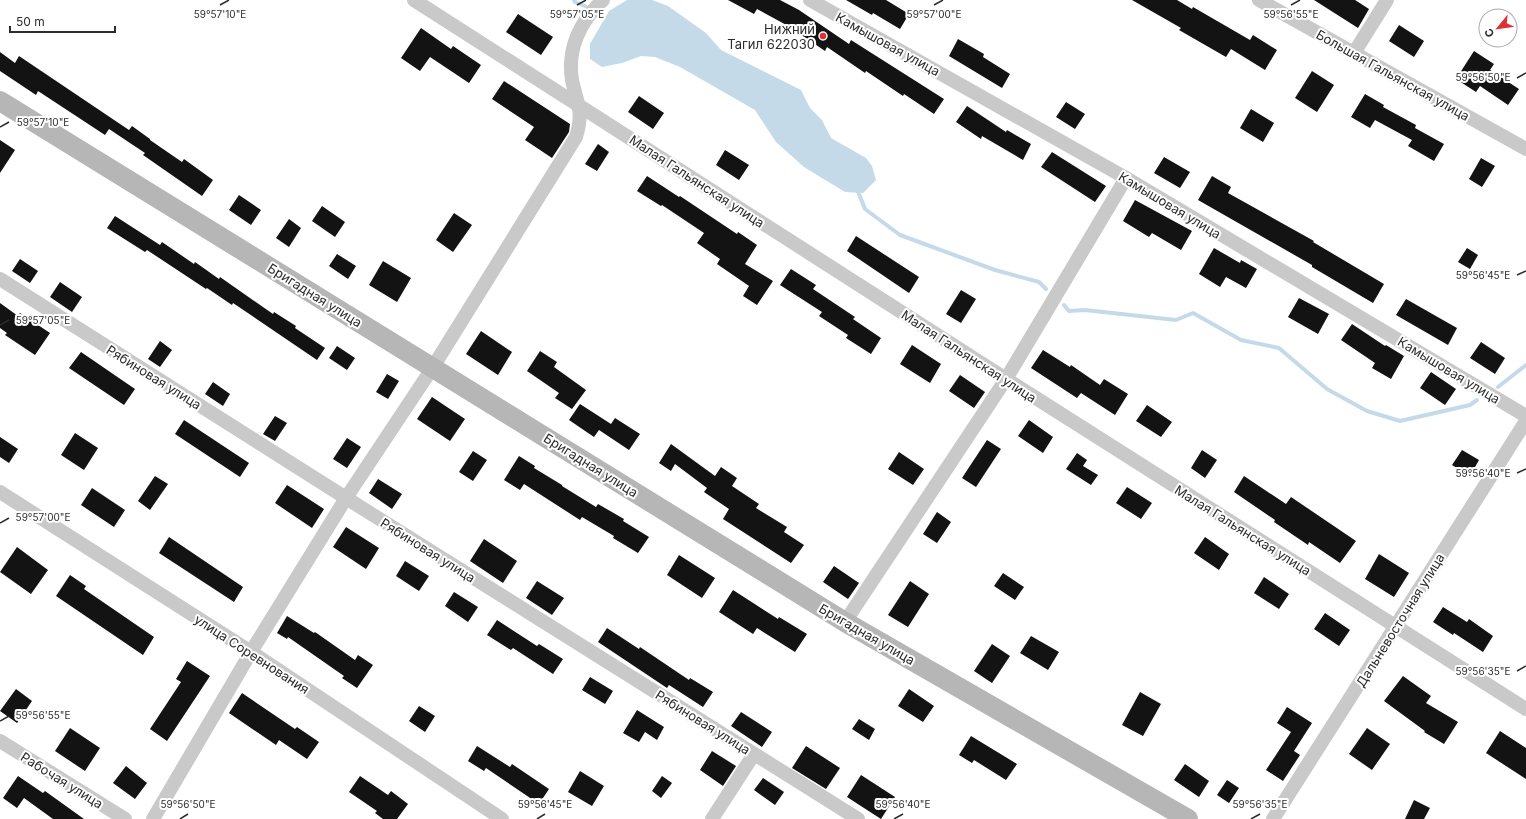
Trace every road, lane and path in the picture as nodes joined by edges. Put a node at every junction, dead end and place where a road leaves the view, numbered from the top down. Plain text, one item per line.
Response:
1 (414, 0) edge
2 (603, 0) edge
3 (810, 0) edge
4 (1259, 0) edge
5 (1387, 0) edge
6 (1354, 53) junction
7 (0, 100) edge
8 (580, 105) junction
9 (1526, 149) edge
10 (1126, 178) junction
11 (0, 279) edge
12 (433, 367) junction
13 (1006, 379) junction
14 (1526, 416) edge
15 (1526, 421) edge
16 (0, 492) edge
17 (346, 498) junction
18 (845, 622) junction
19 (1396, 626) junction
20 (251, 652) junction
21 (1526, 709) edge
22 (0, 741) edge
23 (754, 754) junction
24 (125, 819) edge
25 (153, 819) edge
26 (502, 819) edge
27 (712, 819) edge
28 (858, 819) edge
29 (1188, 819) edge
30 (1273, 819) edge

1 - 8 street, Малая Гальянская улица
2 - 8 street
3 - 10 street, Камышовая улица
4 - 6 street, Большая Гальянская улица
5 - 6 street
6 - 9 street, Большая Гальянская улица
7 - 12 street, Бригадная улица
8 - 12 street
8 - 13 street, Малая Гальянская улица
10 - 13 street
10 - 14 street, Камышовая улица
11 - 17 street, Рябиновая улица
12 - 17 street
12 - 18 street, Бригадная улица
13 - 18 street
13 - 19 street, Малая Гальянская улица
15 - 19 street, Дальневосточная улица
16 - 20 street, улица Соревнования
17 - 20 street
17 - 23 street, Рябиновая улица
18 - 29 street, Бригадная улица
19 - 21 street, Малая Гальянская улица
19 - 30 street, Дальневосточная улица
20 - 25 street
20 - 26 street, улица Соревнования
22 - 24 street, Рабочая улица
23 - 27 street
23 - 28 street, Рябиновая улица

